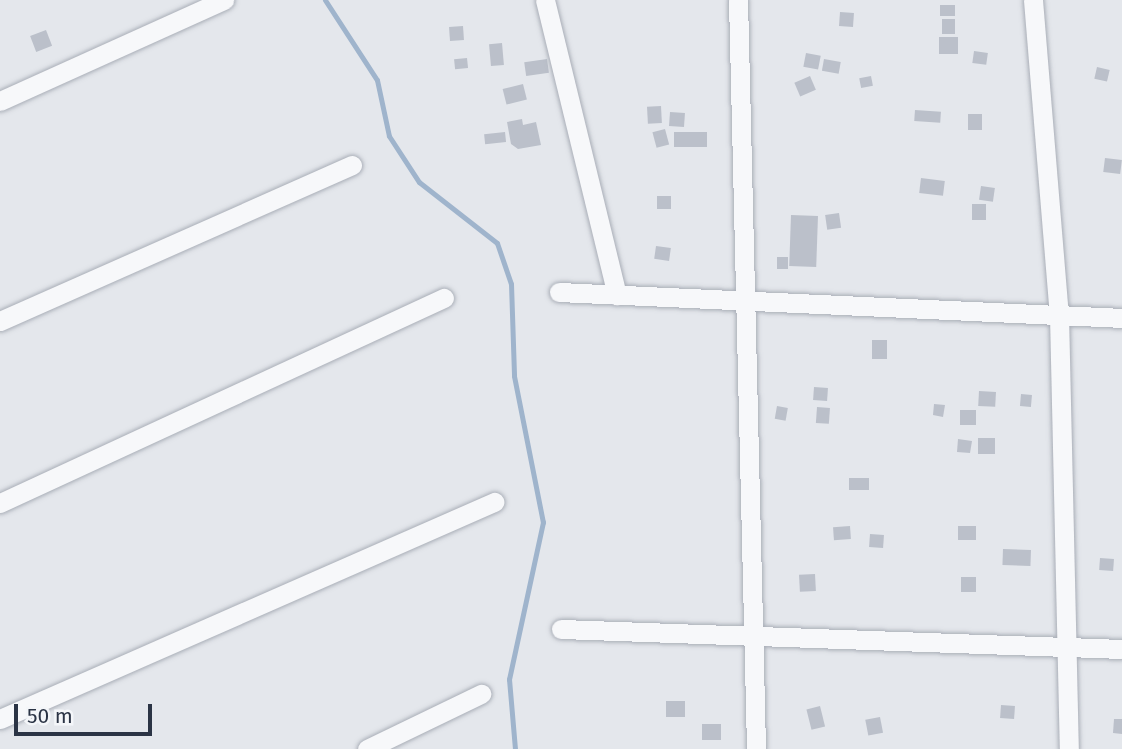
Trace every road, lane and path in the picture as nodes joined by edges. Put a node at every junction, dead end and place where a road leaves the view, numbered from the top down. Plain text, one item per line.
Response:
1 (224, 0) edge
2 (545, 0) edge
3 (738, 0) edge
4 (1027, 1) edge
5 (0, 101) edge
6 (352, 165) dead end
7 (559, 292) dead end
8 (617, 295) junction
9 (444, 298) dead end
10 (745, 301) junction
11 (1059, 314) junction
12 (1122, 318) edge
13 (0, 321) edge
14 (494, 502) dead end
15 (0, 503) edge
16 (561, 629) dead end
17 (753, 639) junction
18 (1062, 648) junction
19 (1122, 649) edge
20 (481, 694) dead end
21 (0, 719) edge
22 (367, 749) edge
23 (756, 749) edge
24 (1069, 749) edge

1 - 5 street
2 - 8 street
3 - 10 street
4 - 11 street
6 - 13 street
7 - 8 street
8 - 10 street
9 - 15 street
10 - 11 street
10 - 17 street
11 - 12 street
11 - 18 street
14 - 21 street
16 - 17 street
17 - 18 street
17 - 23 street
18 - 19 street
18 - 24 street
20 - 22 street

